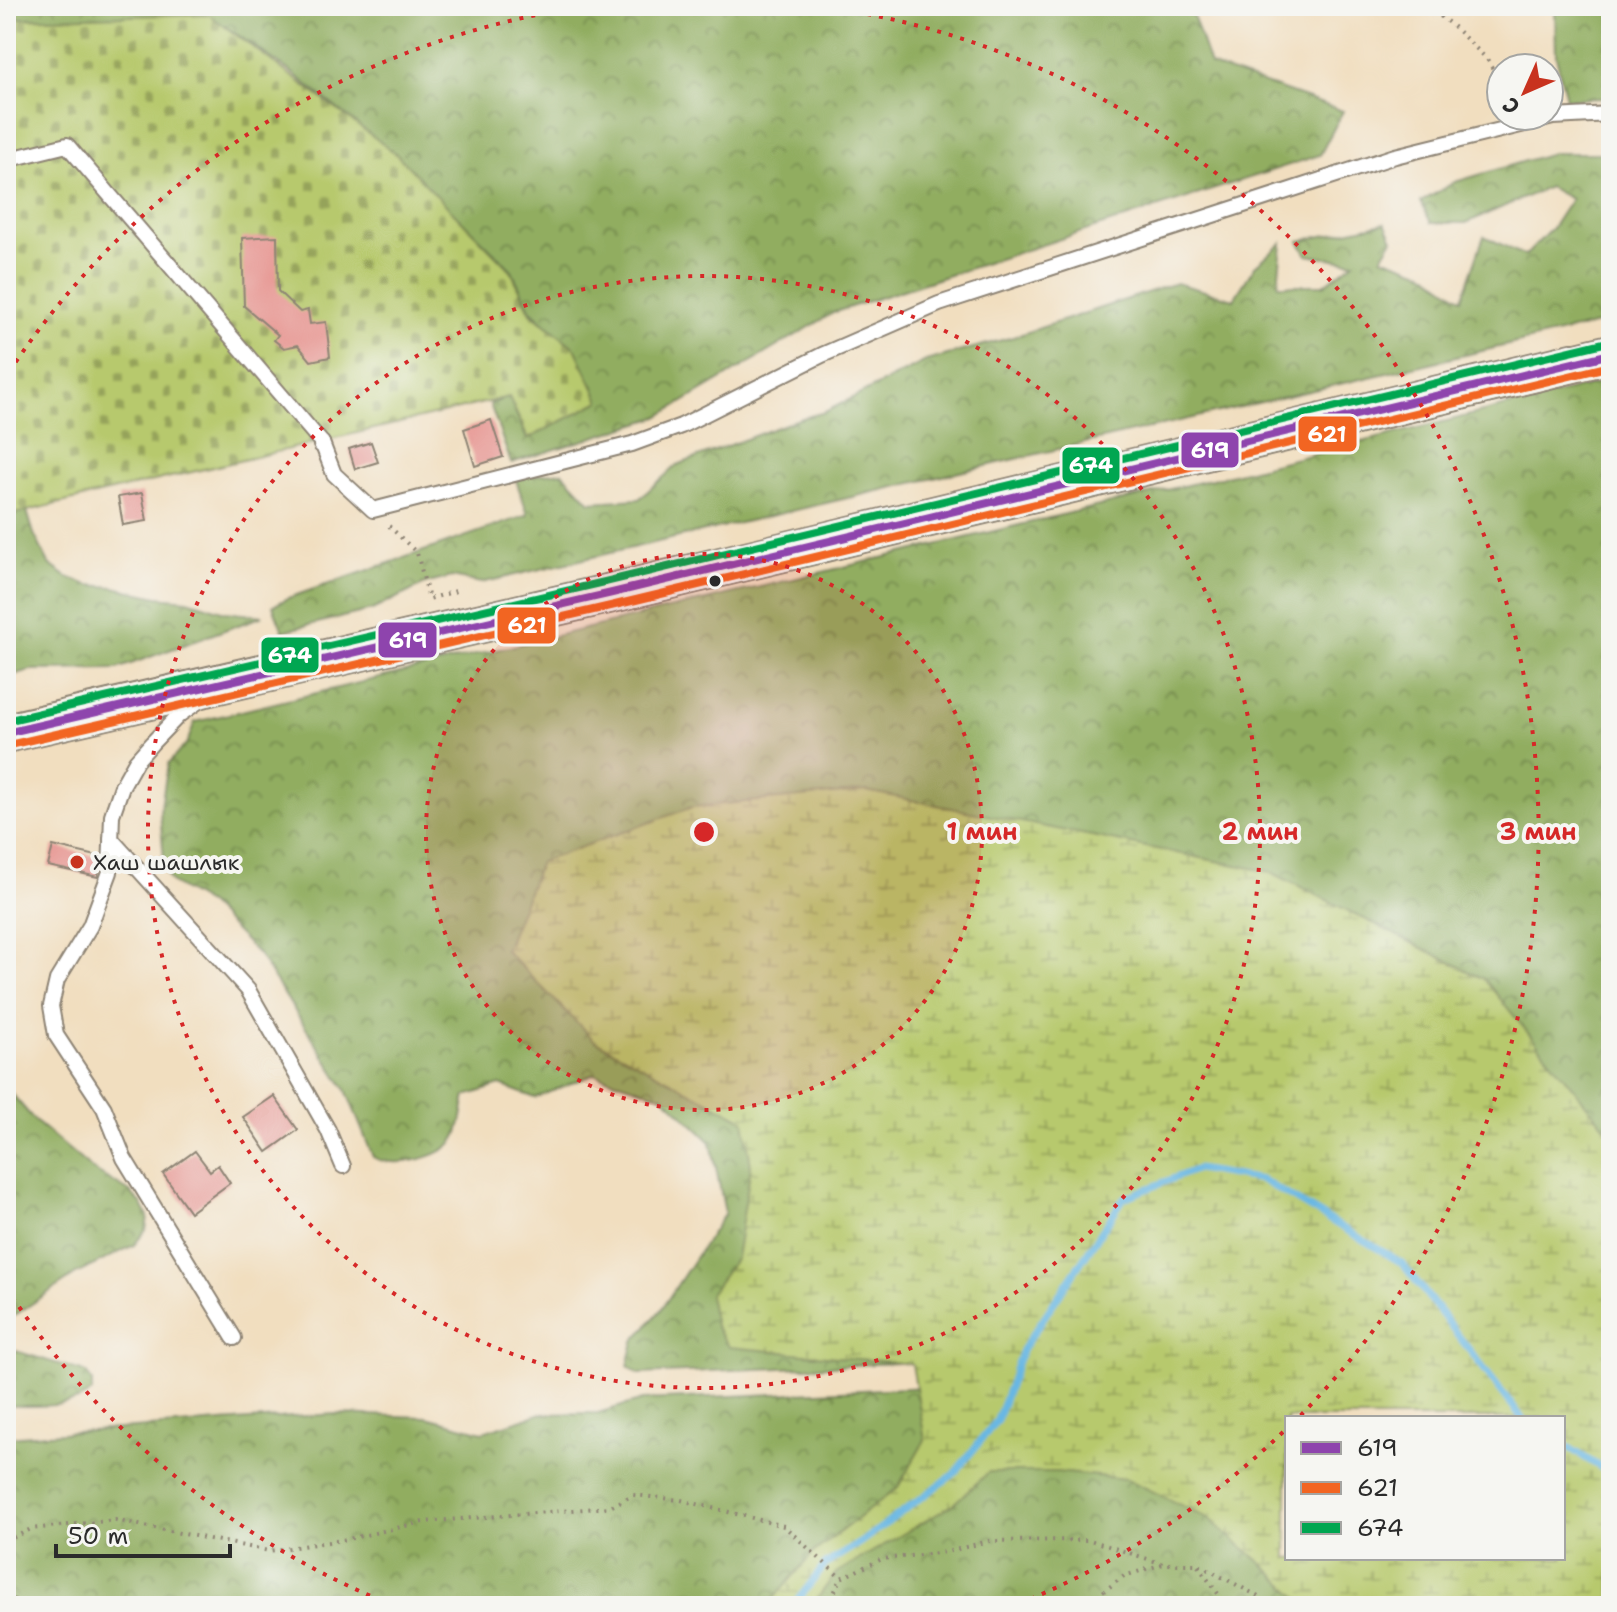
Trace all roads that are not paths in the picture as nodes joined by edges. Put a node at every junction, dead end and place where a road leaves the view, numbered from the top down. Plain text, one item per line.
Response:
1 (1611, 114) edge
2 (6, 160) edge
3 (1611, 354) edge
4 (226, 682) junction
5 (6, 733) edge
6 (111, 839) junction
7 (343, 1166) dead end
8 (234, 1338) dead end

1 - 2 lane
3 - 4 main road
4 - 5 main road
4 - 6 lane
6 - 7 lane
6 - 8 lane

